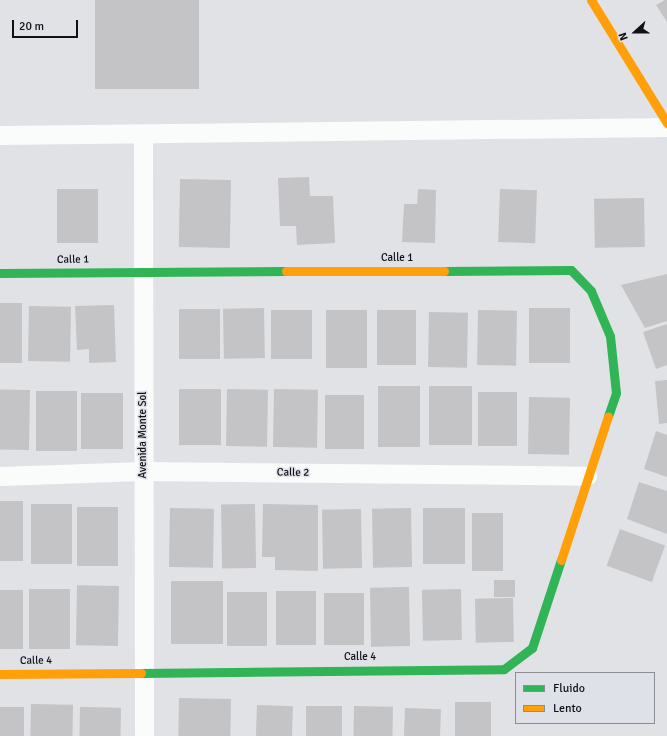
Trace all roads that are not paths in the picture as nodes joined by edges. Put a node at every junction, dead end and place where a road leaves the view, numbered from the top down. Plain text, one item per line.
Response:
1 (591, 0) edge
2 (667, 123) edge
3 (667, 127) edge
4 (143, 134) junction
5 (0, 135) edge
6 (142, 272) junction
7 (0, 273) edge
8 (143, 471) junction
9 (0, 476) edge
10 (587, 476) junction
11 (144, 672) junction
12 (0, 674) edge
13 (144, 736) edge

1 - 2 street
3 - 4 street
4 - 5 street
4 - 6 street, Avenida Monte Sol
6 - 7 street, Calle 1
6 - 8 street, Avenida Monte Sol
6 - 10 street, Calle 1
8 - 9 street, Calle 2
8 - 10 street, Calle 2
8 - 11 street, Avenida Monte Sol
10 - 11 street, Calle 4
11 - 12 street, Calle 4
11 - 13 street, Avenida Monte Sol

